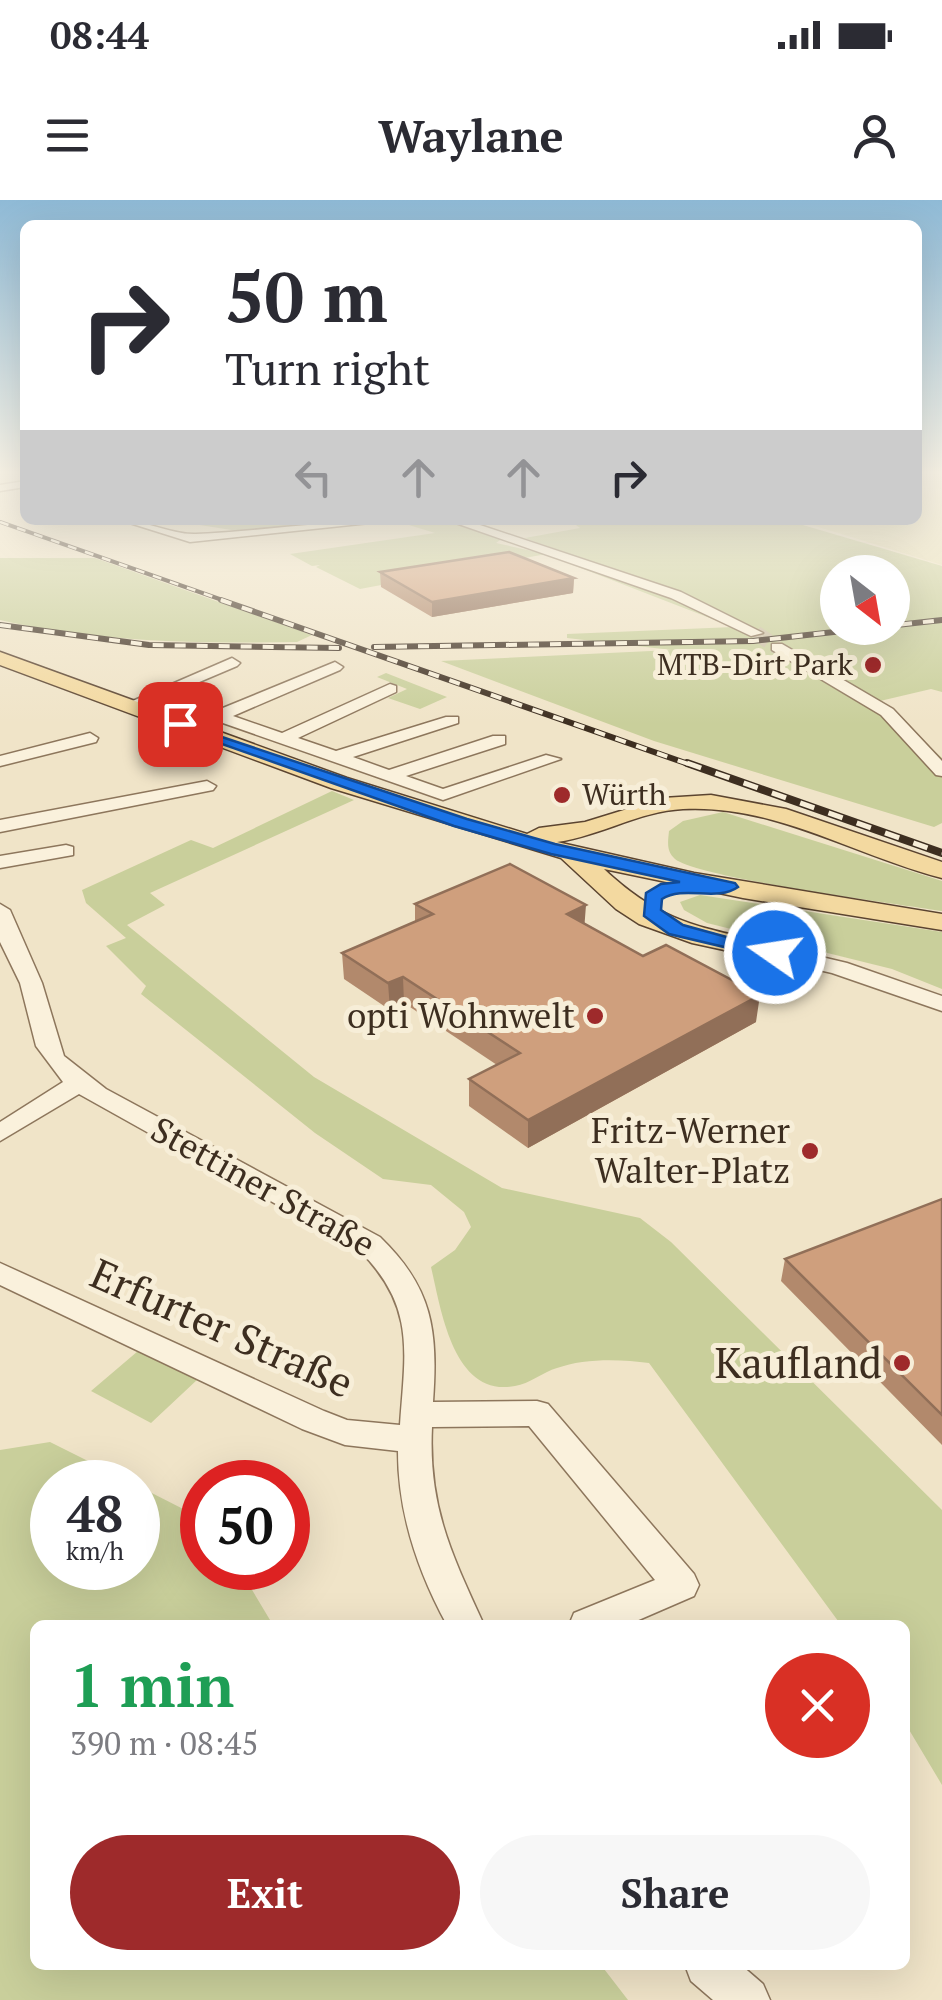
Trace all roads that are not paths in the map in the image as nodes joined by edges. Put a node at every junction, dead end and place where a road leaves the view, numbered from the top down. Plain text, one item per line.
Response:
1 (559, 556) edge
2 (756, 633) tunnel mouth
3 (777, 647) tunnel mouth
4 (0, 658) edge
5 (232, 663) dead end
6 (334, 667) dead end
7 (390, 690) dead end
8 (159, 695) junction
9 (129, 706) junction
10 (218, 716) junction
11 (452, 720) dead end
12 (90, 738) dead end
13 (282, 739) junction
14 (499, 740) dead end
15 (336, 757) junction
16 (552, 759) dead end
17 (0, 761) edge
18 (942, 771) edge
19 (388, 776) junction
20 (207, 786) dead end
21 (651, 807) junction
22 (451, 811) junction
23 (0, 826) edge
24 (551, 849) junction
25 (66, 851) dead end
26 (0, 862) edge
27 (942, 870) edge
28 (696, 880) junction
29 (729, 887) junction
30 (0, 910) edge
31 (942, 922) edge
32 (676, 930) junction
33 (775, 953) joint
34 (942, 1004) edge
35 (78, 1083) junction
36 (0, 1133) edge
37 (0, 1274) edge
38 (416, 1428) junction
39 (463, 1620) edge
40 (599, 1620) edge
41 (713, 1970) edge
42 (747, 2000) edge

1 - 2 street
3 - 18 street
4 - 9 main road
5 - 8 street
6 - 10 street
7 - 13 street
8 - 9 street
8 - 10 street
9 - 22 main road
10 - 13 street
11 - 15 street
12 - 17 street
13 - 15 street
14 - 19 street
15 - 19 street
16 - 22 street
19 - 22 street
20 - 23 street
21 - 22 main road
21 - 27 main road
21 - 28 main road
22 - 24 main road
24 - 28 main road
24 - 32 main road
25 - 26 street
28 - 29 main road
29 - 31 main road
29 - 32 main road
30 - 35 street, Stettiner Straße
32 - 33 main road
33 - 34 street
35 - 36 street
35 - 38 street, Stettiner Straße
37 - 38 street, Erfurter Straße
38 - 39 street, Stettiner Straße
38 - 40 street, Erfurter Straße
41 - 42 street

